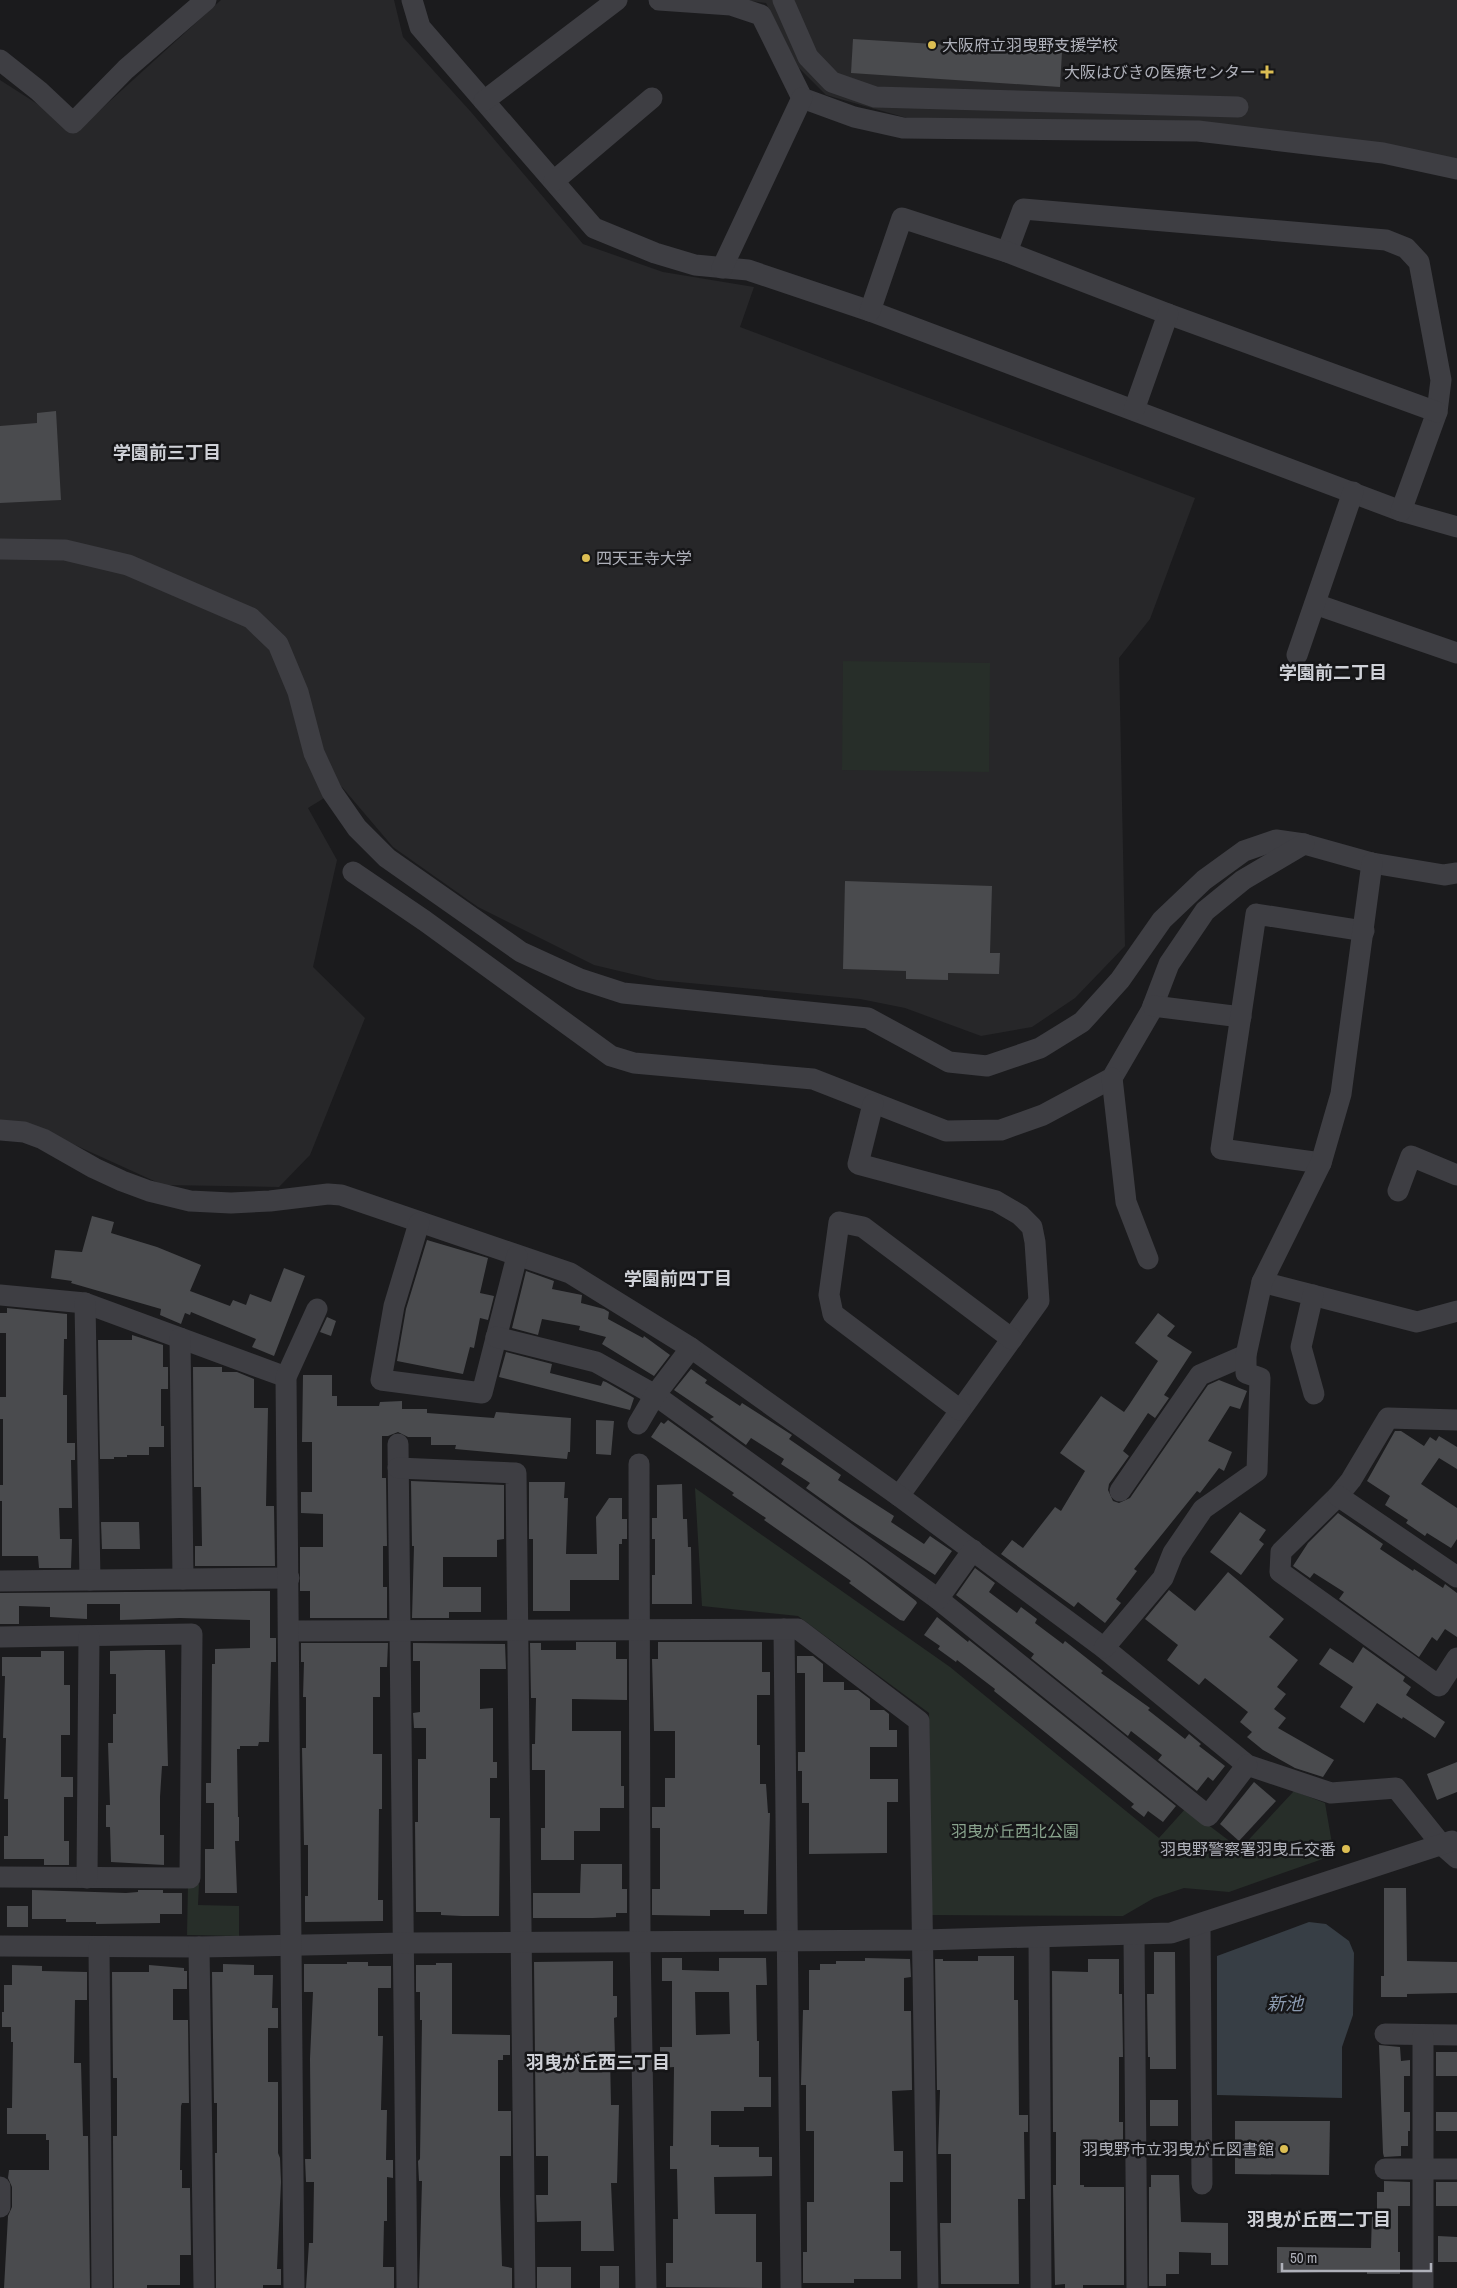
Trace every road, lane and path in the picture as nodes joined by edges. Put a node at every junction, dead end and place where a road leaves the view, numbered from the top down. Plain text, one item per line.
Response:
1 (206, 0) edge
2 (412, 0) edge
3 (617, 0) edge
4 (659, 0) edge
5 (783, 0) edge
6 (761, 15) junction
7 (0, 60) edge
8 (652, 98) dead end
9 (802, 98) junction
10 (484, 101) junction
11 (1238, 107) dead end
12 (1457, 169) edge
13 (554, 181) junction
14 (1007, 252) junction
15 (722, 268) junction
16 (870, 311) junction
17 (1168, 314) junction
18 (1134, 410) junction
19 (1437, 412) junction
20 (1354, 492) junction
21 (1401, 511) junction
22 (1457, 527) edge
23 (0, 549) edge
24 (1315, 604) junction
25 (1457, 653) edge
26 (1297, 655) dead end
27 (1304, 844) junction
28 (1372, 863) junction
29 (353, 872) dead end
30 (1457, 873) edge
31 (1364, 931) junction
32 (1154, 1006) junction
33 (1241, 1017) junction
34 (1112, 1078) junction
35 (873, 1104) junction
36 (0, 1130) edge
37 (1321, 1163) junction
38 (1457, 1175) edge
39 (1398, 1191) dead end
40 (419, 1222) junction
41 (517, 1256) junction
42 (1148, 1259) dead end
43 (1262, 1282) junction
44 (0, 1294) edge
45 (1312, 1295) junction
46 (85, 1303) junction
47 (317, 1309) dead end
48 (1457, 1311) edge
49 (496, 1337) junction
50 (180, 1338) junction
51 (1012, 1339) junction
52 (691, 1348) junction
53 (1246, 1356) junction
54 (286, 1376) junction
55 (1314, 1394) dead end
56 (655, 1395) junction
57 (960, 1410) junction
58 (1457, 1420) edge
59 (638, 1424) dead end
60 (398, 1444) dead end
61 (639, 1464) dead end
62 (398, 1468) junction
63 (1120, 1491) dead end
64 (899, 1496) junction
65 (1338, 1496) junction
66 (973, 1550) junction
67 (1457, 1577) edge
68 (289, 1578) junction
69 (183, 1579) junction
70 (90, 1580) junction
71 (0, 1581) edge
72 (938, 1599) junction
73 (638, 1629) junction
74 (784, 1629) junction
75 (517, 1630) junction
76 (289, 1631) junction
77 (400, 1631) junction
78 (89, 1636) junction
79 (0, 1637) edge
80 (1104, 1648) junction
81 (1457, 1658) edge
82 (1247, 1765) junction
83 (1449, 1842) edge
84 (1457, 1858) edge
85 (0, 1877) edge
86 (87, 1878) junction
87 (1200, 1924) junction
88 (1134, 1935) junction
89 (1039, 1937) junction
90 (787, 1940) junction
91 (923, 1940) junction
92 (640, 1941) junction
93 (520, 1942) junction
94 (405, 1943) junction
95 (291, 1944) junction
96 (0, 1946) edge
97 (99, 1946) junction
98 (199, 1947) junction
99 (1385, 2034) dead end
100 (1423, 2035) junction
101 (1457, 2035) edge
102 (1457, 2168) edge
103 (1385, 2169) dead end
104 (1424, 2169) junction
105 (1202, 2184) dead end
106 (0, 2187) edge
107 (0, 2208) edge
108 (102, 2288) edge
109 (204, 2288) edge
110 (294, 2288) edge
111 (407, 2288) edge
112 (525, 2288) edge
113 (646, 2288) edge
114 (791, 2288) edge
115 (928, 2288) edge
116 (1042, 2288) edge
117 (1137, 2288) edge
118 (1423, 2288) edge

1 - 7 street
2 - 10 street
3 - 10 street
4 - 6 street
5 - 6 street
5 - 11 street
6 - 9 street
8 - 13 street
9 - 12 street
9 - 15 street
10 - 13 street
13 - 15 street
14 - 16 street
14 - 17 street
14 - 19 street
15 - 16 street
16 - 18 street
17 - 18 street
17 - 19 street
18 - 20 street
19 - 21 street
20 - 21 street
20 - 24 street
21 - 22 street
23 - 27 street
24 - 25 street
24 - 26 street
27 - 28 street
27 - 32 street
28 - 30 street
28 - 31 street
29 - 35 street
31 - 33 street
31 - 37 street
32 - 33 street
32 - 34 street
33 - 37 street
34 - 35 street
34 - 42 street
35 - 51 street
36 - 40 street
37 - 43 street
38 - 39 street
40 - 41 street
40 - 49 street
41 - 49 street
41 - 52 street
43 - 45 street
43 - 53 street
44 - 46 street
45 - 48 street
45 - 55 street
46 - 50 street
46 - 70 street
47 - 54 street
49 - 56 street
50 - 54 street
50 - 69 street
51 - 57 street
51 - 57 street
52 - 56 street
52 - 64 street
53 - 63 street
53 - 80 street
54 - 68 street
56 - 59 street
56 - 72 street
57 - 64 street
58 - 65 street
60 - 62 street
61 - 73 street
62 - 75 street
62 - 77 street
64 - 66 street
65 - 67 street
65 - 81 street
66 - 72 street
66 - 80 street
68 - 69 street
68 - 76 street
69 - 70 street
70 - 71 street
72 - 82 street
73 - 74 street
73 - 75 street
73 - 92 street
74 - 90 street
74 - 91 street
75 - 77 street
75 - 93 street
76 - 77 street
76 - 95 street
77 - 94 street
78 - 79 street
78 - 86 street
78 - 86 street
80 - 82 street
82 - 83 street
83 - 84 street
83 - 87 street
85 - 86 street
87 - 88 street
87 - 105 street
88 - 89 street
88 - 117 street
89 - 91 street
89 - 116 street
90 - 91 street
90 - 92 street
90 - 114 street
91 - 115 street
92 - 93 street
92 - 113 street
93 - 94 street
93 - 112 street
94 - 95 street
94 - 111 street
95 - 98 street
95 - 110 street
96 - 97 street
97 - 98 street
97 - 108 street
98 - 109 street
99 - 100 street
100 - 101 street
100 - 104 street
102 - 104 street
103 - 104 street
104 - 118 street
106 - 107 street

